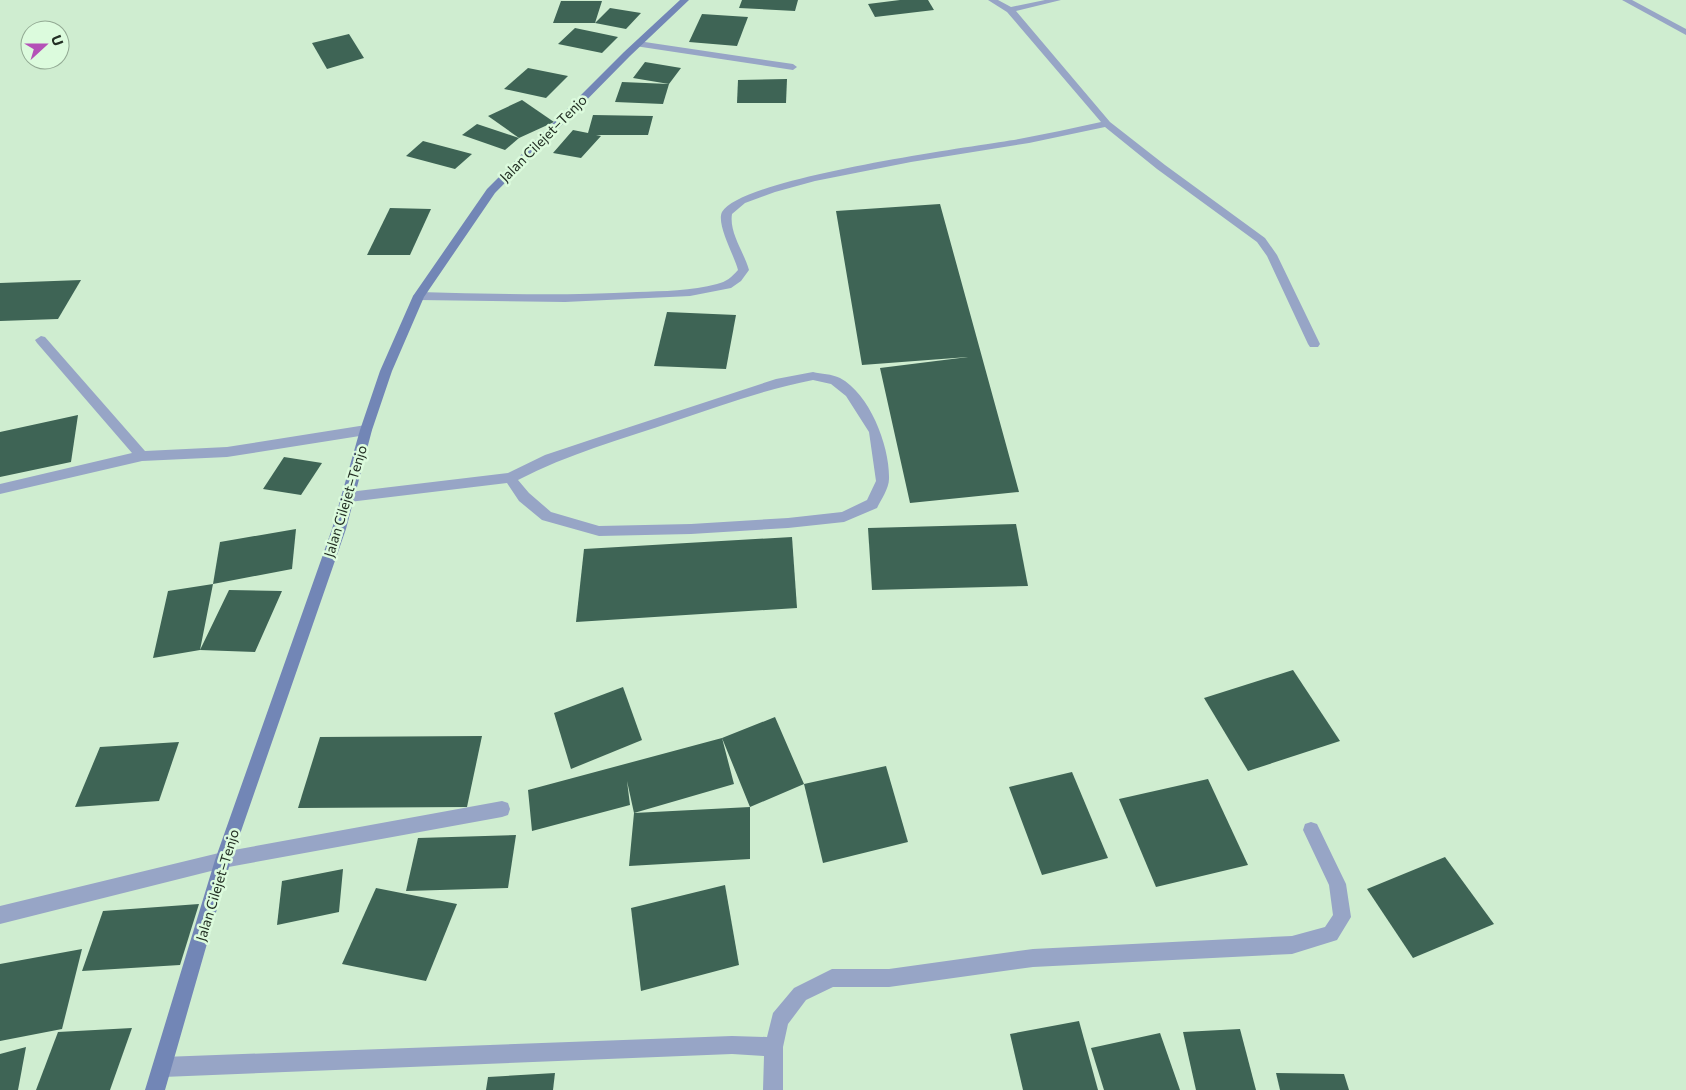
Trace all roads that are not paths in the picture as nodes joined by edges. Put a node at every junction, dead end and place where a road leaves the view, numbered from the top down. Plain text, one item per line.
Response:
1 (685, 0) edge
2 (992, 0) edge
3 (1057, 0) edge
4 (1626, 0) edge
5 (1010, 10) junction
6 (1686, 32) edge
7 (638, 44) junction
8 (793, 66) dead end
9 (1107, 124) junction
10 (419, 296) junction
11 (41, 340) dead end
12 (1314, 344) dead end
13 (366, 430) junction
14 (142, 456) junction
15 (510, 478) junction
16 (0, 489) edge
17 (349, 497) junction
18 (502, 809) dead end
19 (1311, 830) dead end
20 (223, 860) junction
21 (0, 915) edge
22 (774, 1047) junction
23 (162, 1067) junction
24 (155, 1090) edge
25 (773, 1090) edge

1 - 7 main road, Jalan Cilejet–Tenjo
2 - 5 street
3 - 5 street
4 - 6 street
5 - 9 street
7 - 8 street
7 - 10 main road, Jalan Cilejet–Tenjo
9 - 10 street
9 - 12 street
10 - 13 main road, Jalan Cilejet–Tenjo
11 - 14 street
13 - 14 street
13 - 17 main road, Jalan Cilejet–Tenjo
14 - 16 street
15 - 15 street
15 - 17 street
17 - 20 main road, Jalan Cilejet–Tenjo
18 - 20 street
19 - 22 street
20 - 21 street
20 - 23 main road, Jalan Cilejet–Tenjo
22 - 23 street
22 - 25 street
23 - 24 main road, Jalan Cilejet–Tenjo

